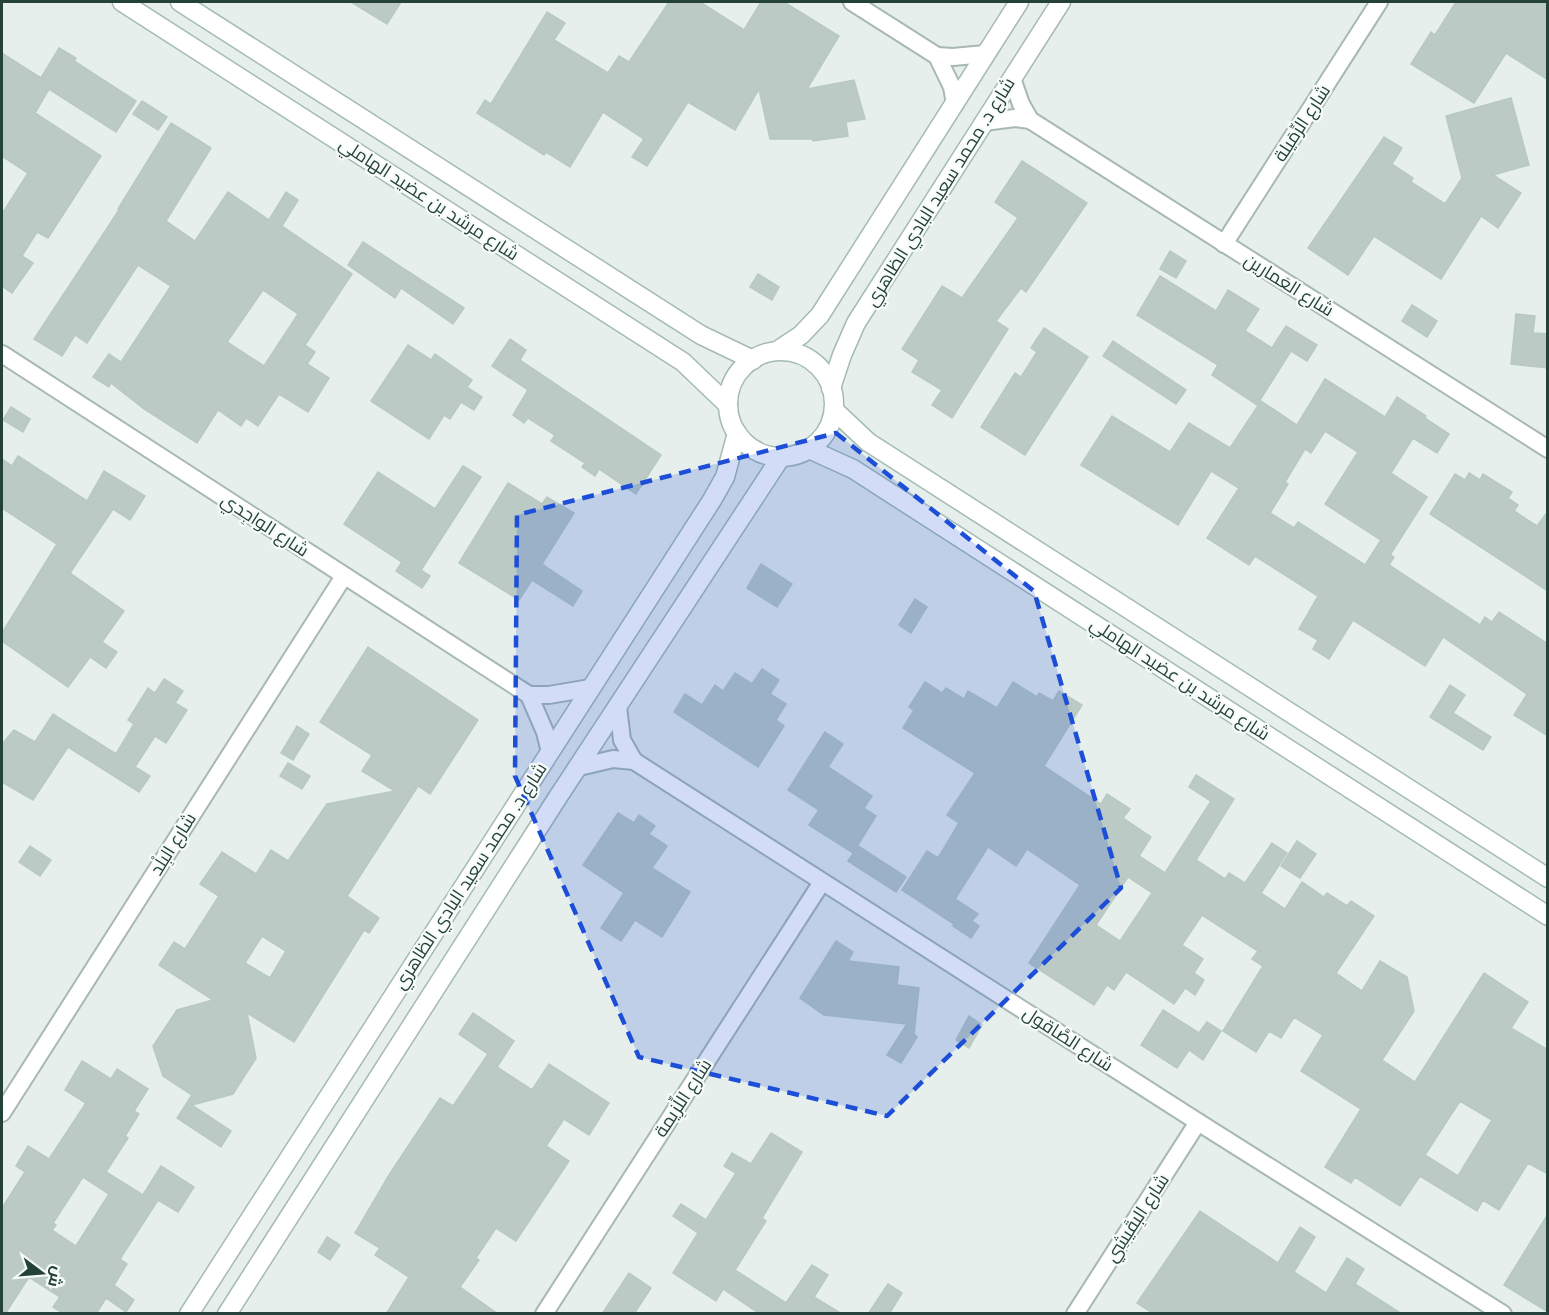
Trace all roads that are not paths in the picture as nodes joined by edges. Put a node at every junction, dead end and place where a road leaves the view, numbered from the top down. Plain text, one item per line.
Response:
1 (122, 2) edge
2 (180, 2) edge
3 (852, 2) edge
4 (1019, 2) edge
5 (1061, 2) edge
6 (1379, 2) edge
7 (985, 54) junction
8 (937, 56) junction
9 (1012, 78) junction
10 (955, 104) junction
11 (1030, 120) junction
12 (984, 122) junction
13 (1224, 244) junction
14 (777, 351) junction
15 (2, 354) edge
16 (753, 360) junction
17 (831, 388) junction
18 (728, 405) junction
19 (834, 410) junction
20 (737, 433) junction
21 (809, 449) junction
22 (1548, 449) edge
23 (781, 457) junction
24 (344, 576) junction
25 (590, 688) junction
26 (529, 695) junction
27 (618, 707) junction
28 (550, 752) junction
29 (634, 761) junction
30 (579, 767) junction
31 (533, 778) junction
32 (558, 797) junction
33 (1548, 878) edge
34 (822, 882) junction
35 (1548, 916) edge
36 (2, 1113) edge
37 (1198, 1122) junction
38 (189, 1314) edge
39 (227, 1314) edge
40 (544, 1314) edge
41 (1075, 1314) edge
42 (1503, 1314) edge

1 - 18 street, شارع مرشد بن عضيد الهاملي
2 - 16 street, شارع مرشد بن عضيد الهاملي
3 - 8 street
4 - 7 street, شارع د. محمد سعيد البادي الظاهري
5 - 9 street, شارع د. محمد سعيد البادي الظاهري
6 - 13 street, شارع الرِّمَيلة
7 - 8 street
7 - 10 street, شارع د. محمد سعيد البادي الظاهري
8 - 10 street
9 - 11 street
9 - 12 street, شارع د. محمد سعيد البادي الظاهري
10 - 14 street, شارع د. محمد سعيد البادي الظاهري
11 - 12 street
11 - 13 street, شارع العَمارين
12 - 17 street, شارع د. محمد سعيد البادي الظاهري
13 - 22 street, شارع العَمارين
14 - 16 street
14 - 17 street
15 - 24 street, شارع الواجِدي
16 - 18 street
17 - 19 street
18 - 20 street
19 - 21 street
19 - 33 street, شارع مرشد بن عضيد الهاملي
20 - 23 street
20 - 25 street, شارع د. محمد سعيد البادي الظاهري
21 - 23 street
21 - 35 street, شارع مرشد بن عضيد الهاملي
23 - 27 street, شارع د. محمد سعيد البادي الظاهري
24 - 26 street, شارع الواجِدي
24 - 36 street, شارع البِلْد
25 - 26 street
25 - 28 street, شارع د. محمد سعيد البادي الظاهري
26 - 28 street
27 - 29 street
27 - 30 street, شارع د. محمد سعيد البادي الظاهري
28 - 31 street, شارع د. محمد سعيد البادي الظاهري
29 - 30 street
29 - 34 street, شارع الصَّاقول
30 - 32 street, شارع د. محمد سعيد البادي الظاهري
31 - 32 street
31 - 38 street, شارع د. محمد سعيد البادي الظاهري
32 - 39 street, شارع د. محمد سعيد البادي الظاهري
34 - 37 street, شارع الصَّاقول
34 - 40 street, شارع اللِّزِيمة
37 - 41 street, شارع البِقَيشِي
37 - 42 street, شارع الصَّاقول

